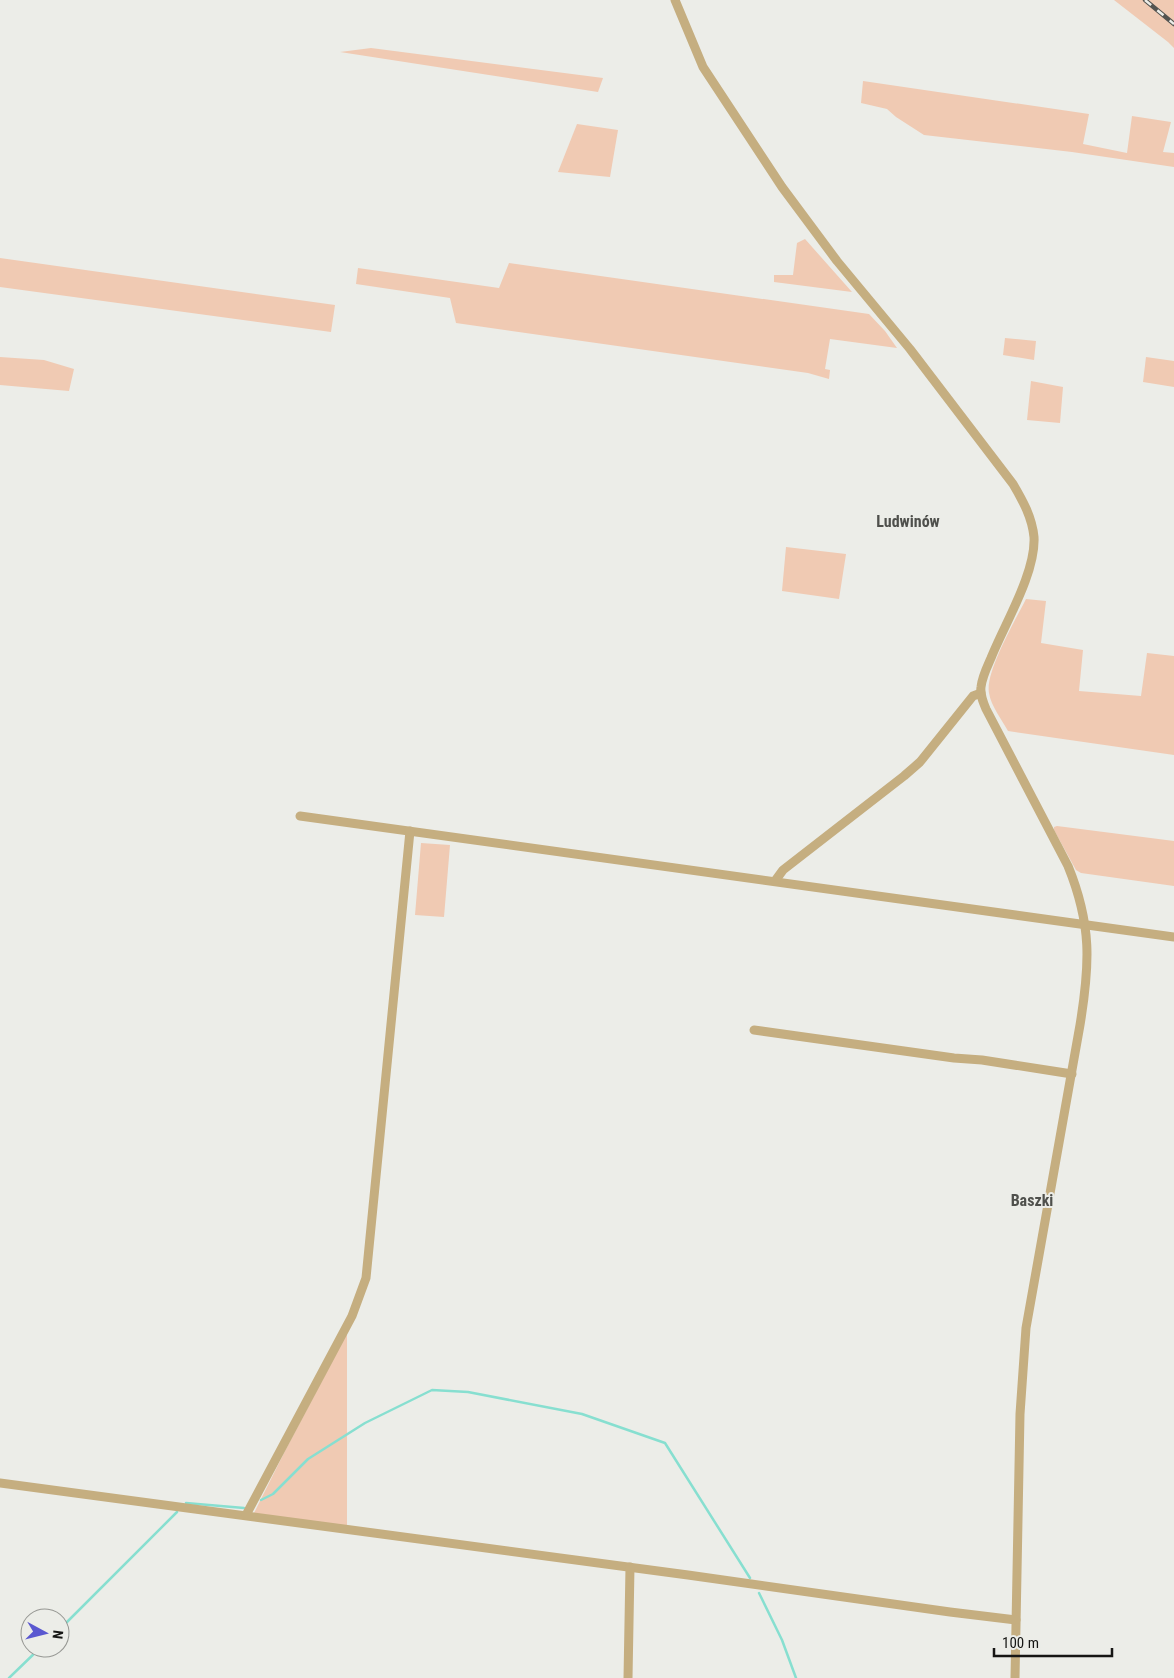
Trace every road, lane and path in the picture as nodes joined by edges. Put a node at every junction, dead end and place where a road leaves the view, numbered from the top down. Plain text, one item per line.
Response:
1 (675, 0) edge
2 (981, 693) junction
3 (300, 816) dead end
4 (410, 831) junction
5 (775, 882) junction
6 (1086, 924) junction
7 (1174, 937) edge
8 (754, 1030) dead end
9 (1072, 1074) junction
10 (0, 1483) edge
11 (246, 1515) junction
12 (630, 1567) junction
13 (1016, 1620) junction
14 (628, 1678) edge
15 (1015, 1678) edge

1 - 2 street
2 - 5 street
2 - 6 street
3 - 4 street
4 - 5 street
4 - 11 street
5 - 6 street
6 - 7 street
6 - 9 street
8 - 9 street
9 - 13 street
10 - 11 street
11 - 12 street
12 - 13 street
12 - 14 street
13 - 15 street

